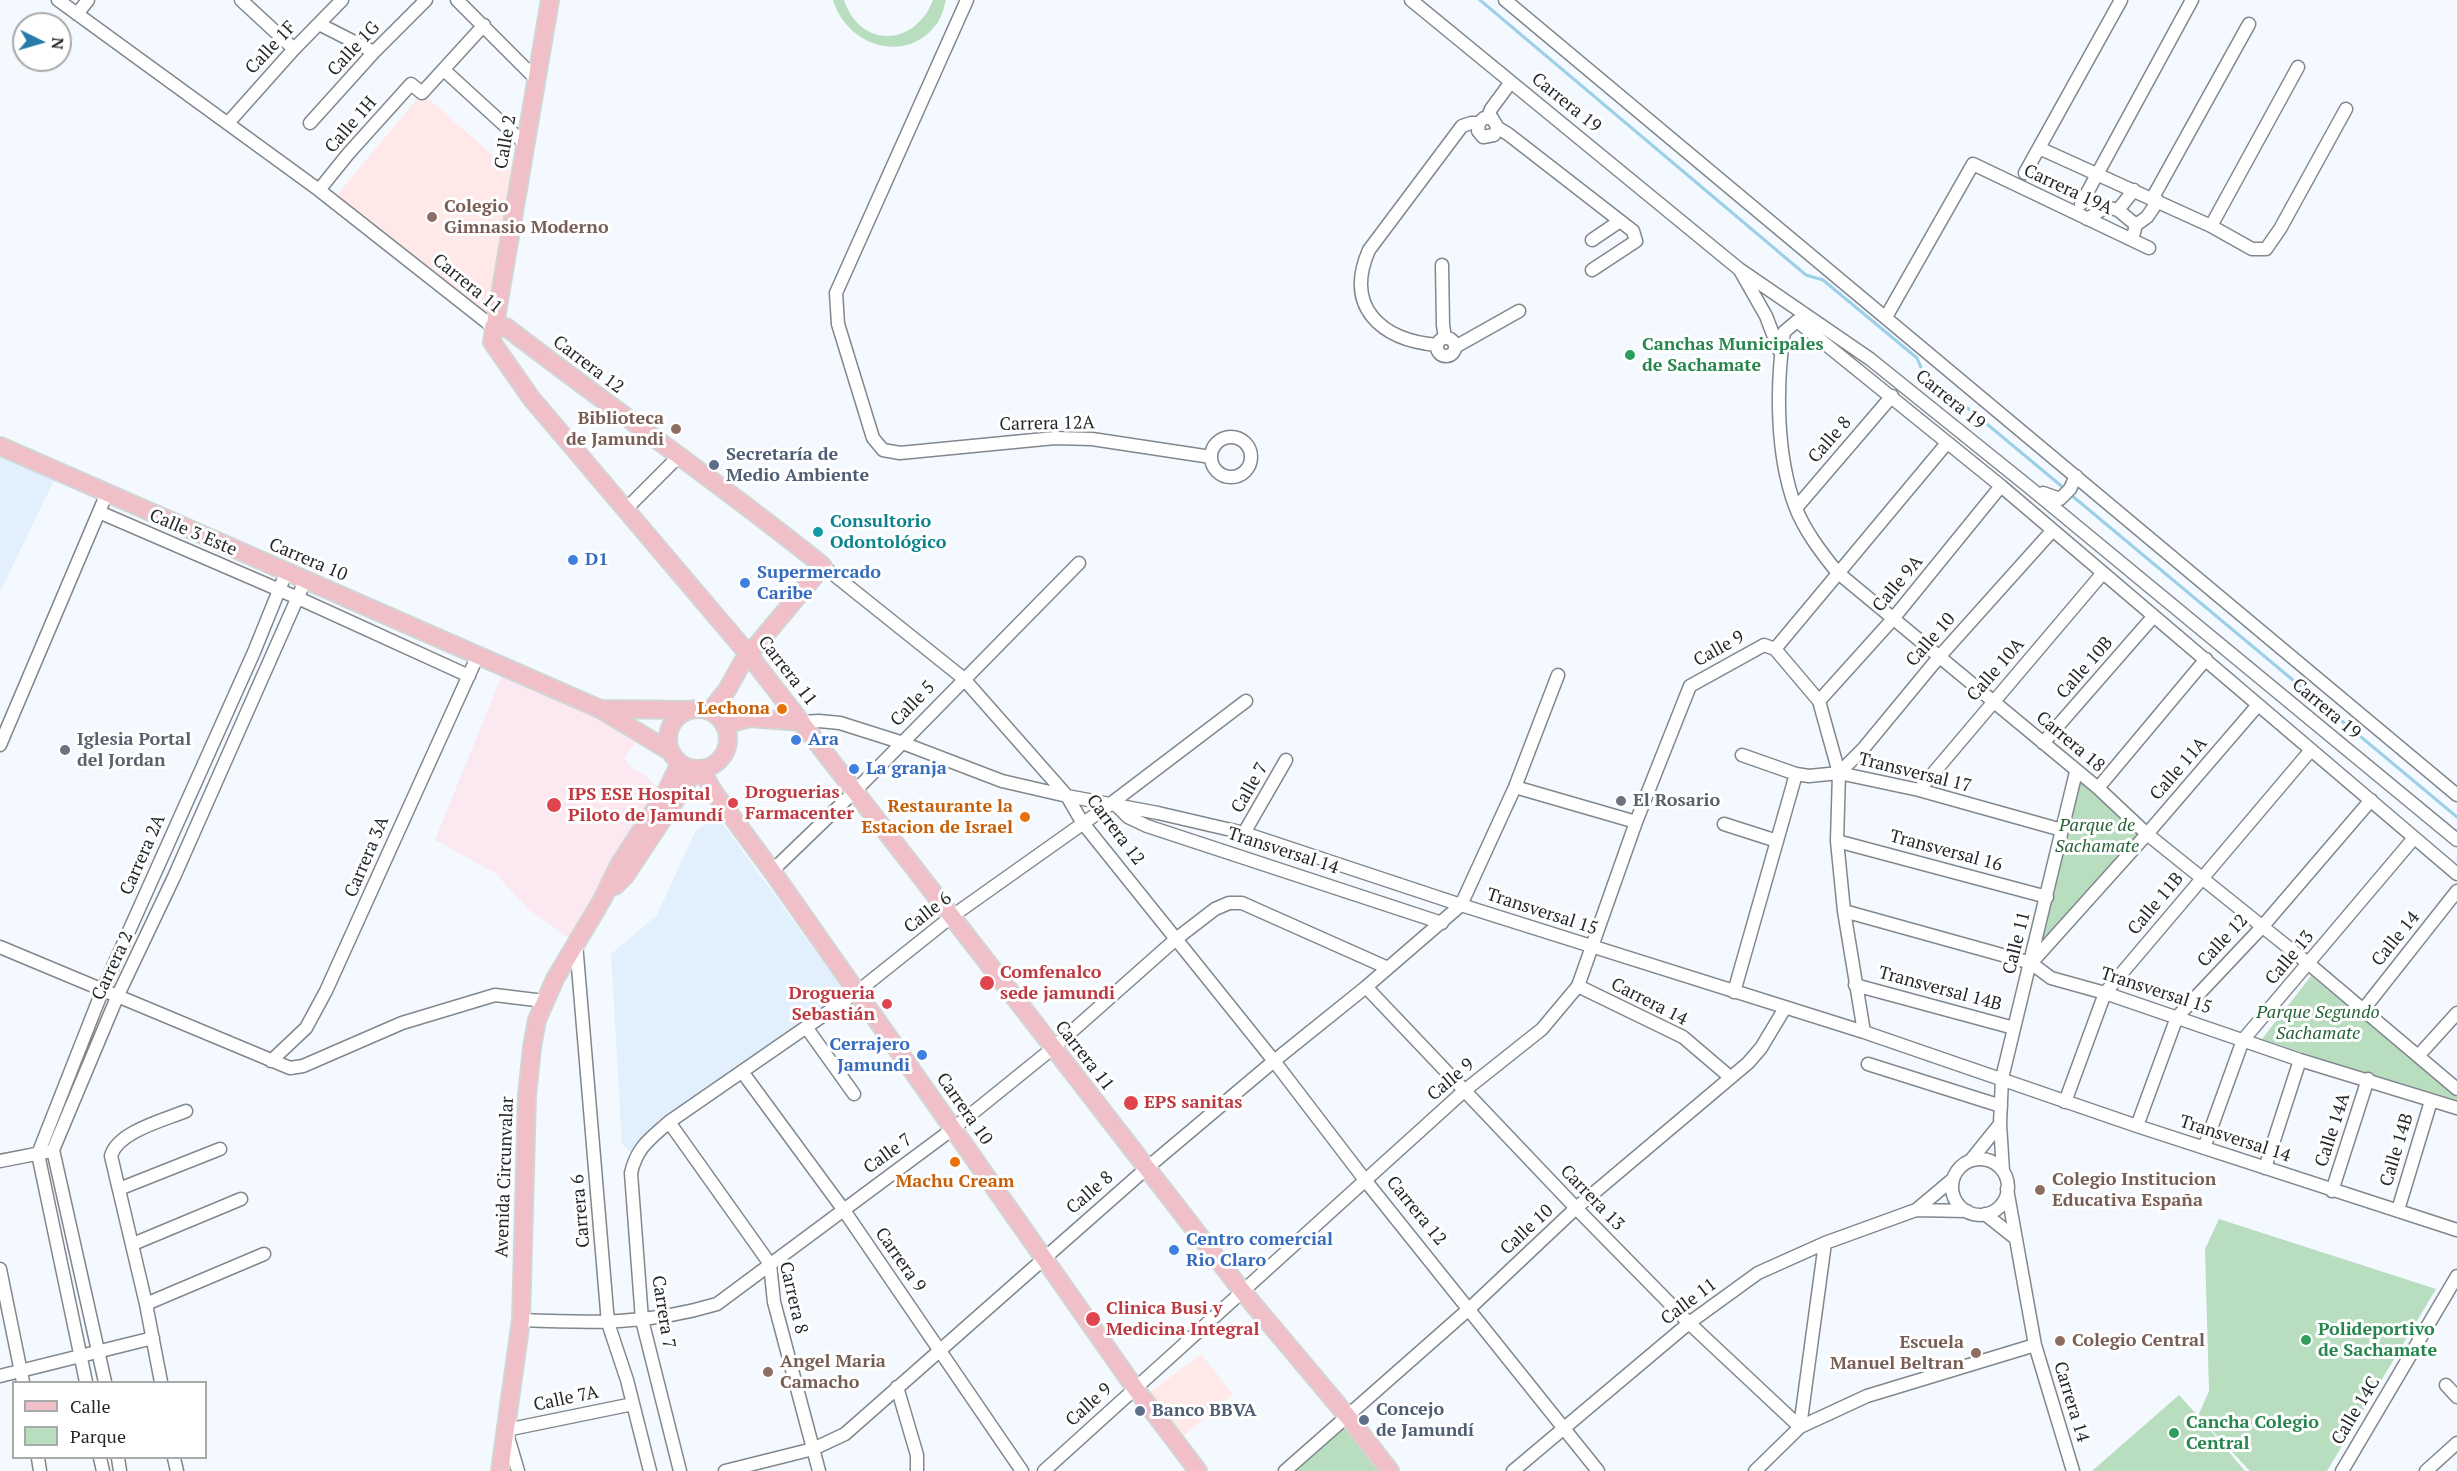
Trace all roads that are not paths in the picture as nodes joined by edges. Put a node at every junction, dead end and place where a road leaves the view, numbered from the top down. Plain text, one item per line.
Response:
1 (58, 0) edge
2 (88, 0) edge
3 (241, 0) edge
4 (342, 0) edge
5 (426, 0) edge
6 (457, 0) edge
7 (967, 0) edge
8 (1411, 0) edge
9 (1506, 0) edge
10 (2121, 0) edge
11 (2192, 0) edge
12 (547, 2) edge
13 (77, 14) junction
14 (319, 24) junction
15 (2249, 24) dead end
16 (484, 25) junction
17 (294, 49) junction
18 (374, 52) junction
19 (2298, 67) dead end
20 (444, 70) junction
21 (536, 79) junction
22 (1511, 82) junction
23 (2346, 110) dead end
24 (1484, 120) junction
25 (228, 123) junction
26 (310, 123) dead end
27 (1498, 128) junction
28 (525, 144) junction
29 (2039, 148) junction
30 (2025, 173) dead end
31 (2097, 174) junction
32 (319, 190) junction
33 (2134, 190) junction
34 (2155, 200) junction
35 (2081, 204) dead end
36 (2118, 210) junction
37 (2087, 219) junction
38 (1620, 221) junction
39 (2136, 225) junction
40 (2211, 226) junction
41 (1592, 240) dead end
42 (2132, 240) junction
43 (2149, 248) dead end
44 (1442, 265) dead end
45 (1739, 269) junction
46 (1592, 270) dead end
47 (1519, 311) dead end
48 (1886, 317) junction
49 (1810, 318) junction
50 (1797, 321) junction
51 (493, 327) junction
52 (1441, 341) junction
53 (1781, 354) junction
54 (1892, 396) junction
55 (1947, 442) junction
56 (0, 446) edge
57 (679, 456) junction
58 (1211, 457) dead end
59 (2074, 480) junction
60 (2001, 486) junction
61 (2029, 487) junction
62 (106, 493) junction
63 (1796, 508) junction
64 (626, 509) junction
65 (99, 513) junction
66 (2052, 531) junction
67 (1079, 562) dead end
68 (823, 566) junction
69 (1837, 572) junction
70 (286, 573) junction
71 (2102, 574) junction
72 (305, 581) junction
73 (279, 590) junction
74 (298, 598) junction
75 (2153, 617) junction
76 (1892, 620) junction
77 (1769, 647) junction
78 (478, 655) junction
79 (749, 655) junction
80 (1939, 657) junction
81 (2206, 659) junction
82 (1557, 675) dead end
83 (469, 676) junction
84 (963, 678) junction
85 (1246, 701) dead end
86 (1819, 701) junction
87 (1994, 701) junction
88 (2258, 705) junction
89 (600, 709) junction
90 (690, 710) junction
91 (718, 718) junction
92 (802, 722) junction
93 (900, 742) junction
94 (2043, 743) junction
95 (0, 745) edge
96 (2311, 750) junction
97 (1742, 755) dead end
98 (1286, 760) dead end
99 (687, 763) junction
100 (2076, 772) junction
101 (1833, 773) junction
102 (1803, 775) junction
103 (1515, 787) junction
104 (2098, 788) junction
105 (1919, 790) junction
106 (855, 791) junction
107 (2457, 795) edge
108 (1066, 796) junction
109 (2371, 800) junction
110 (1113, 806) junction
111 (1082, 822) junction
112 (1636, 822) junction
113 (1724, 824) dead end
114 (2062, 830) junction
115 (1244, 833) junction
116 (2147, 834) junction
117 (2414, 837) junction
118 (2457, 840) edge
119 (1777, 841) junction
120 (1837, 841) junction
121 (772, 871) junction
122 (2457, 874) edge
123 (2202, 877) junction
124 (2457, 891) edge
125 (2047, 897) junction
126 (1461, 905) junction
127 (1844, 912) junction
128 (951, 917) junction
129 (1442, 922) junction
130 (2262, 927) junction
131 (1176, 939) junction
132 (576, 943) junction
133 (1590, 946) junction
134 (0, 947) edge
135 (2031, 963) junction
136 (2309, 964) junction
137 (1388, 968) junction
138 (1856, 985) junction
139 (1578, 986) junction
140 (1366, 987) junction
141 (103, 989) junction
142 (857, 992) junction
143 (1734, 992) junction
144 (2105, 993) junction
145 (118, 995) junction
146 (544, 1001) junction
147 (1785, 1008) junction
148 (2362, 1010) junction
149 (2457, 1013) edge
150 (2177, 1017) junction
151 (806, 1027) junction
152 (2014, 1028) junction
153 (1864, 1032) junction
154 (2243, 1040) junction
155 (1053, 1048) junction
156 (2419, 1055) junction
157 (2300, 1059) junction
158 (1274, 1060) junction
159 (271, 1061) junction
160 (1868, 1064) dead end
161 (743, 1073) junction
162 (1730, 1077) junction
163 (2002, 1078) junction
164 (2368, 1079) junction
165 (2457, 1089) edge
166 (1464, 1091) junction
167 (854, 1094) dead end
168 (2431, 1101) junction
169 (2066, 1102) junction
170 (2001, 1106) junction
171 (2457, 1108) edge
172 (186, 1111) dead end
173 (669, 1122) junction
174 (2000, 1124) junction
175 (2137, 1126) junction
176 (954, 1128) junction
177 (2204, 1148) junction
178 (220, 1149) dead end
179 (53, 1150) junction
180 (38, 1154) junction
181 (635, 1156) joint
182 (1971, 1160) junction
183 (0, 1161) edge
184 (1148, 1167) junction
185 (2265, 1168) junction
186 (2003, 1171) junction
187 (1953, 1179) junction
188 (1365, 1180) junction
189 (119, 1189) junction
190 (2007, 1189) junction
191 (2332, 1191) junction
192 (241, 1199) dead end
193 (1576, 1208) junction
194 (843, 1209) junction
195 (1916, 1210) junction
196 (2398, 1210) junction
197 (1966, 1211) junction
198 (1985, 1214) junction
199 (2457, 1230) edge
200 (2014, 1237) junction
201 (1825, 1243) junction
202 (133, 1244) junction
203 (264, 1254) dead end
204 (1044, 1256) junction
205 (770, 1264) junction
206 (0, 1269) edge
207 (2457, 1276) edge
208 (1243, 1292) junction
209 (146, 1304) junction
210 (1470, 1308) junction
211 (521, 1320) junction
212 (642, 1320) junction
213 (608, 1323) junction
214 (1689, 1323) junction
215 (153, 1338) junction
216 (2035, 1345) junction
217 (940, 1350) junction
218 (99, 1352) junction
219 (80, 1356) junction
220 (0, 1376) edge
221 (22, 1376) edge
222 (86, 1381) edge
223 (105, 1381) edge
224 (161, 1381) edge
225 (2446, 1385) dead end
226 (897, 1387) junction
227 (1135, 1388) junction
228 (2457, 1397) edge
229 (633, 1404) junction
230 (1348, 1417) junction
231 (1800, 1427) junction
232 (1563, 1428) junction
233 (506, 1430) junction
234 (2457, 1443) edge
235 (813, 1449) junction
236 (500, 1471) edge
237 (518, 1471) edge
238 (651, 1471) edge
239 (680, 1471) edge
240 (725, 1471) edge
241 (819, 1471) edge
242 (916, 1471) edge
243 (1022, 1471) edge
244 (1044, 1471) edge
245 (1198, 1471) edge
246 (1285, 1471) edge
247 (1390, 1471) edge
248 (1513, 1471) edge
249 (1598, 1471) edge
250 (1755, 1471) edge
251 (2073, 1471) edge
252 (2342, 1471) edge
253 (2426, 1471) edge

1 - 13 street, Carrera 11
2 - 13 street
3 - 17 street
4 - 14 street, Calle 1F
5 - 18 street, Calle 1G
6 - 16 street
7 - 58 street, Carrera 12A
8 - 22 street, Carrera 19
9 - 48 street, Carrera 19
10 - 29 street
11 - 31 street
12 - 21 main road, Calle 2
13 - 25 street, Carrera 11
14 - 17 street, Calle 1F
14 - 18 street
15 - 34 street
16 - 20 street
16 - 21 street
17 - 25 street, Calle 1F
18 - 26 street, Calle 1G
19 - 40 street
20 - 28 street
20 - 32 street, Calle 1H
21 - 28 main road, Calle 2
22 - 24 street
22 - 45 street, Carrera 19
23 - 40 street
24 - 27 street
24 - 27 street
24 - 52 street
25 - 32 street, Carrera 11
27 - 38 street
28 - 51 main road, Calle 2
29 - 30 street
29 - 31 street
31 - 33 street
31 - 35 street
32 - 51 street, Carrera 11
33 - 34 street
33 - 36 street
34 - 39 street
34 - 40 street
36 - 37 street
36 - 39 street
37 - 42 street, Carrera 19A
37 - 48 street, Carrera 19A
38 - 41 street
38 - 46 street
39 - 42 street
42 - 43 street, Carrera 19A
44 - 52 street
45 - 49 street, Carrera 19
45 - 53 street, Carrera 18
47 - 52 street
48 - 59 street, Carrera 19
49 - 50 street
49 - 61 street, Carrera 19
50 - 53 street, Carrera 18
50 - 54 street, Carrera 19
51 - 57 main road, Carrera 12
51 - 64 main road, Carrera 11
53 - 63 street, Carrera 18
54 - 55 street, Carrera 19
54 - 63 street, Calle 8
55 - 60 street, Carrera 19
55 - 69 street, Calle 9
56 - 62 main road, Carrera 10
57 - 64 street
57 - 68 main road, Carrera 12
59 - 61 street
59 - 107 street, Carrera 19
60 - 66 street, Carrera 19
60 - 76 street, Calle 9A
61 - 118 street, Carrera 19
62 - 65 street
62 - 70 main road, Carrera 10
63 - 69 street, Carrera 18
64 - 79 main road, Carrera 11
65 - 73 street, Calle 3 Este
65 - 95 street
66 - 71 street, Carrera 19
66 - 80 street, Calle 10
67 - 84 street, Calle 5
68 - 79 main road
68 - 84 street, Carrera 12
69 - 76 street, Carrera 18
69 - 77 street, Calle 9
70 - 72 main road, Carrera 10
70 - 73 street, Carrera 2A
71 - 75 street, Carrera 19
71 - 87 street, Calle 10A
72 - 74 street, Carrera 2
72 - 78 main road, Carrera 10
73 - 74 street, Calle 3 Este
73 - 141 street, Carrera 2A
74 - 83 street, Calle 3 Este
74 - 145 street, Carrera 2
75 - 81 street, Carrera 19
75 - 94 street, Calle 10B
76 - 80 street, Carrera 18
76 - 86 street, Calle 9A
77 - 86 street, Transversal 17
77 - 112 street, Calle 9
78 - 83 street, Carrera 3A
78 - 89 main road, Carrera 10
79 - 91 main road
79 - 92 main road, Carrera 11
80 - 87 street, Carrera 18
80 - 101 street, Calle 10
81 - 88 street, Carrera 19
81 - 104 street
82 - 103 street
83 - 159 street, Carrera 3A
84 - 93 street, Calle 5
84 - 108 street, Carrera 12
85 - 110 street, Calle 6
86 - 101 street, Transversal 17
87 - 94 street, Carrera 18
87 - 105 street, Calle 10A
88 - 96 street, Carrera 19
88 - 116 street, Calle 11A
89 - 90 main road, Carrera 10
89 - 99 main road, Carrera 10
90 - 91 main road
90 - 99 main road
91 - 92 main road
91 - 99 main road
92 - 93 street
92 - 106 main road, Carrera 11
93 - 106 street, Calle 5
93 - 108 street
94 - 100 street, Carrera 18
96 - 109 street, Carrera 19
96 - 123 street, Calle 11B
97 - 102 street
98 - 115 street, Calle 7
99 - 121 main road, Carrera 10
99 - 132 main road, Avenida Circunvalar
100 - 104 street, Carrera 18
100 - 114 street, Calle 11
101 - 102 street
101 - 105 street, Transversal 17
101 - 120 street
102 - 119 street
103 - 112 street
103 - 126 street
104 - 116 street, Carrera 18
105 - 114 street, Transversal 17
106 - 121 street, Calle 5
106 - 128 main road, Carrera 11
108 - 110 street, Transversal 15
108 - 111 street, Carrera 12
109 - 117 street, Carrera 19
109 - 130 street, Calle 12
110 - 111 street, Calle 6
110 - 115 street, Transversal 15
110 - 129 street, Transversal 14
111 - 128 street, Calle 6
111 - 131 street, Carrera 12
112 - 133 street, Calle 9
113 - 119 street
114 - 125 street, Calle 11
115 - 126 street, Transversal 15
116 - 123 street, Carrera 18
116 - 135 street, Calle 11A
117 - 122 street, Carrera 19
117 - 136 street, Calle 13
119 - 143 street
120 - 125 street, Transversal 16
120 - 127 street
121 - 142 main road, Carrera 10
123 - 130 street, Carrera 18
123 - 144 street, Calle 11B
124 - 148 street, Calle 14
125 - 135 street, Calle 11
126 - 129 street, Calle 8
126 - 133 street, Transversal 15
127 - 135 street, Transversal 15
127 - 138 street
128 - 142 street, Calle 6
128 - 155 main road, Carrera 11
129 - 137 street, Calle 8
130 - 136 street, Carrera 18
130 - 150 street, Calle 12
131 - 137 street, Calle 7
131 - 155 street, Calle 7
131 - 158 street, Carrera 12
132 - 146 main road, Avenida Circunvalar
132 - 213 street, Carrera 6
133 - 139 street, Calle 9
133 - 143 street, Transversal 15
134 - 141 street
135 - 144 street, Transversal 15
135 - 152 street, Calle 11
136 - 148 street, Carrera 18
136 - 154 street, Calle 13
137 - 140 street, Calle 8
138 - 152 street, Transversal 14B
138 - 153 street
139 - 162 street, Carrera 14
139 - 166 street, Calle 9
140 - 158 street, Calle 8
140 - 166 street, Carrera 13
141 - 145 street
141 - 180 street, Carrera 2A
142 - 151 street, Calle 6
142 - 176 main road, Carrera 10
143 - 147 street, Transversal 15
144 - 150 street, Transversal 15
144 - 169 street, Calle 11B
145 - 159 street
145 - 179 street, Carrera 2
146 - 159 street
146 - 211 main road, Avenida Circunvalar
147 - 153 street, Transversal 15
147 - 162 street, Calle 10
148 - 156 street, Carrera 18
149 - 156 street
150 - 154 street, Transversal 15
150 - 175 street, Calle 12
151 - 161 street, Calle 6
151 - 167 street
152 - 163 street, Calle 11
153 - 163 street, Transversal 15
154 - 157 street, Transversal 15
154 - 177 street, Calle 13
155 - 176 street, Calle 7
155 - 184 main road, Carrera 11
156 - 165 street, Carrera 18
157 - 164 street, Transversal 15
157 - 185 street
158 - 184 street, Calle 8
158 - 188 street, Carrera 12
160 - 170 street
161 - 173 street, Calle 6
161 - 194 street, Carrera 9
162 - 193 street, Calle 10
163 - 169 street, Transversal 14
163 - 170 street, Calle 11
164 - 168 street, Transversal 15
164 - 191 street, Calle 14A
166 - 188 street, Calle 9
166 - 193 street, Carrera 13
168 - 171 street, Transversal 15
168 - 196 street, Calle 14B
169 - 175 street, Transversal 14
170 - 174 street, Calle 11
172 - 189 street
173 - 181 street, Calle 6
173 - 205 street, Carrera 8
174 - 182 street
174 - 186 street, Calle 11
175 - 177 street, Transversal 14
176 - 194 street, Calle 7
176 - 204 main road, Carrera 10
177 - 185 street, Transversal 14
178 - 189 street
179 - 180 street
179 - 218 street
180 - 183 street
180 - 219 street
181 - 212 street, Carrera 7
182 - 186 street
182 - 187 street
184 - 204 street, Calle 8
184 - 208 main road, Carrera 11
185 - 191 street, Transversal 14
186 - 190 street
187 - 195 street, Calle 11
187 - 197 street
188 - 208 street, Calle 9
188 - 210 street, Carrera 12
189 - 202 street
190 - 198 street
190 - 200 street, Carrera 14
191 - 196 street, Transversal 14
192 - 202 street
193 - 210 street, Calle 10
193 - 214 street, Carrera 13
194 - 205 street, Calle 7
194 - 217 street, Carrera 9
195 - 197 street, Calle 11
195 - 201 street, Calle 11
196 - 199 street, Transversal 14
197 - 198 street
198 - 200 street
200 - 216 street, Carrera 14
201 - 214 street, Calle 11
201 - 231 street
202 - 209 street
203 - 209 street
204 - 217 street, Calle 8
204 - 227 main road, Carrera 10
205 - 212 street, Calle 7
205 - 235 street, Carrera 8
206 - 221 street
207 - 252 street, Calle 14C
208 - 227 street, Calle 9
208 - 230 main road, Carrera 11
209 - 215 street
210 - 230 street, Calle 10
210 - 232 street, Carrera 12
211 - 213 street, Calle 7
211 - 233 main road, Avenida Circunvalar
212 - 213 street, Calle 7
212 - 239 street, Carrera 7
213 - 229 street, Carrera 6
214 - 231 street, Carrera 13
214 - 232 street, Calle 11
215 - 218 street
215 - 224 street
216 - 231 street
216 - 251 street, Carrera 14
217 - 226 street, Calle 8
217 - 243 street, Carrera 9
218 - 219 street
218 - 223 street
219 - 221 street
219 - 222 street
220 - 221 street
225 - 228 street
226 - 235 street, Calle 8
226 - 242 street
227 - 244 street, Calle 9
227 - 245 main road, Carrera 10
229 - 233 street, Calle 7A
229 - 238 street, Carrera 6
230 - 246 street, Calle 10
230 - 247 main road, Carrera 11
231 - 250 street
232 - 248 street, Calle 11
232 - 249 street, Carrera 12
233 - 236 main road, Avenida Circunvalar
233 - 237 street
234 - 253 street
235 - 240 street, Calle 8
235 - 241 street, Carrera 8

